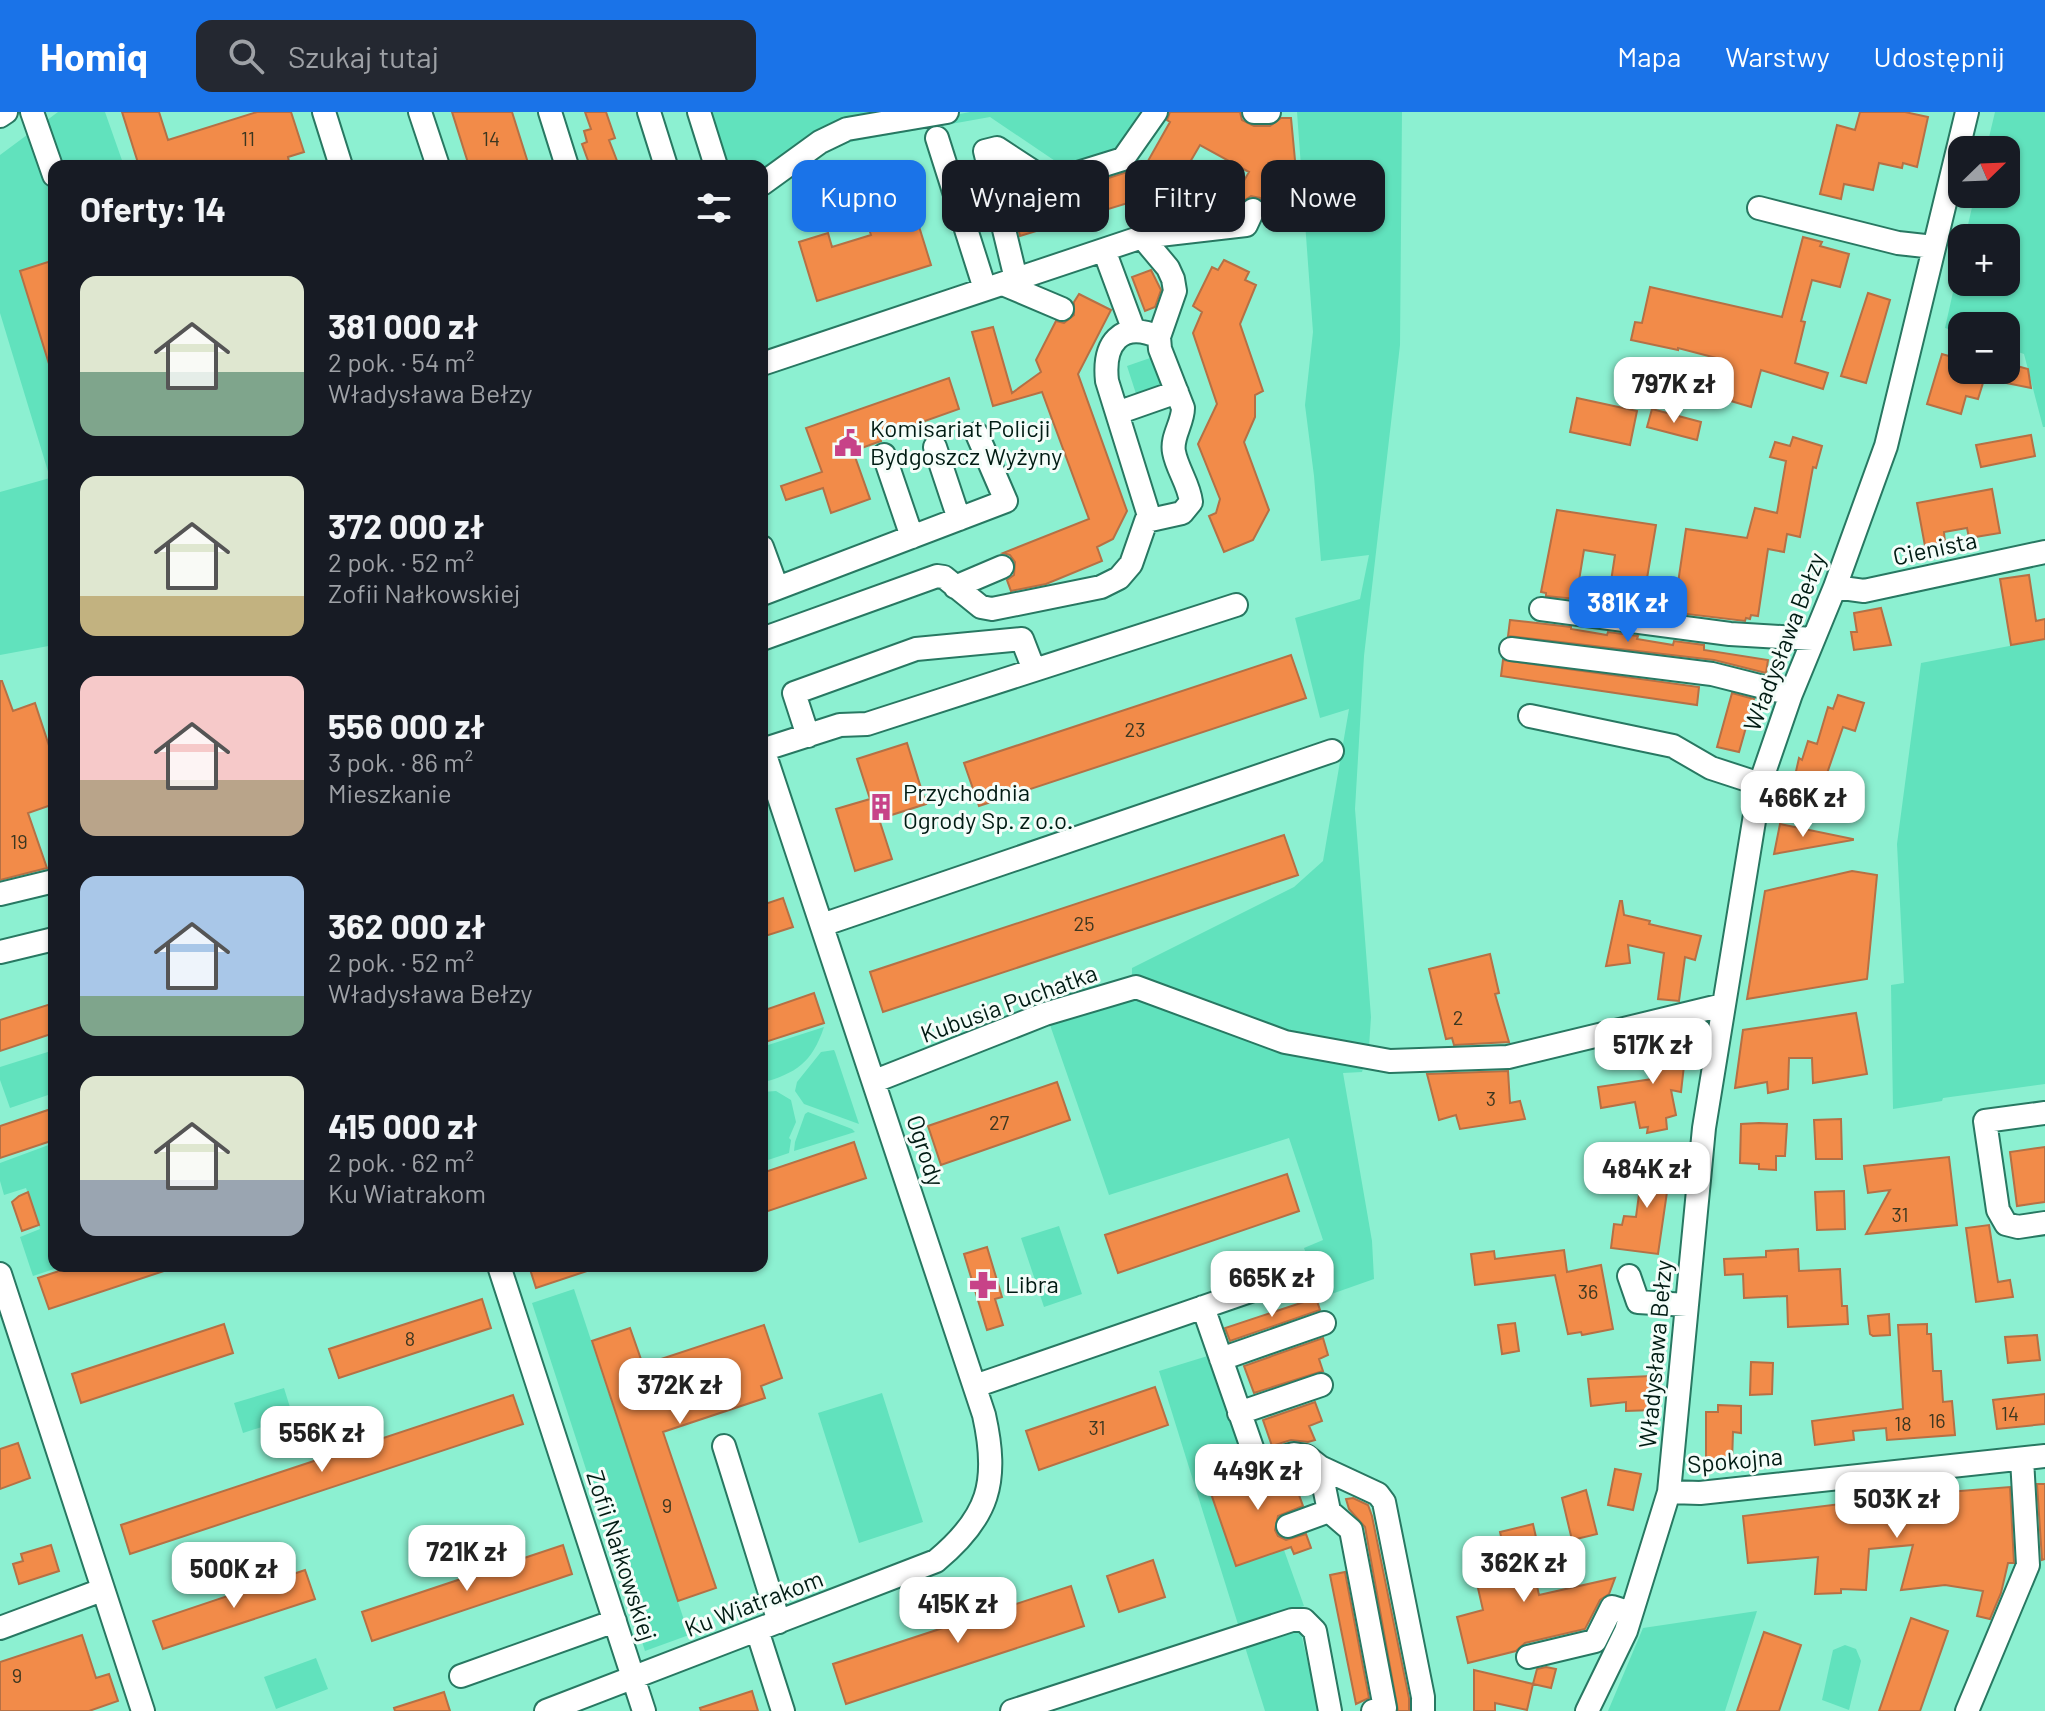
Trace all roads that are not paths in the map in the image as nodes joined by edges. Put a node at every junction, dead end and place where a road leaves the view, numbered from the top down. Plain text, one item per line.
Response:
1 (6, 112) edge
2 (32, 112) edge
3 (324, 112) edge
4 (420, 112) edge
5 (550, 112) edge
6 (649, 112) edge
7 (699, 112) edge
8 (947, 112) edge
9 (1156, 112) edge
10 (1254, 112) edge
11 (1967, 112) edge
12 (1276, 113) edge
13 (0, 116) edge
14 (937, 138) dead end
15 (49, 160) edge
16 (339, 160) edge
17 (436, 160) edge
18 (565, 160) edge
19 (664, 160) edge
20 (714, 160) edge
21 (768, 180) edge
22 (1759, 208) dead end
23 (1253, 210) dead end
24 (1142, 237) junction
25 (1934, 247) junction
26 (1104, 250) junction
27 (1002, 284) junction
28 (1062, 309) dead end
29 (1134, 331) junction
30 (1159, 337) junction
31 (768, 362) edge
32 (1177, 392) junction
33 (1117, 413) junction
34 (977, 434) dead end
35 (935, 447) dead end
36 (884, 455) dead end
37 (959, 519) junction
38 (1150, 519) junction
39 (912, 537) junction
40 (2045, 552) edge
41 (1002, 567) dead end
42 (955, 587) junction
43 (1835, 587) junction
44 (770, 591) edge
45 (1236, 605) dead end
46 (1541, 609) dead end
47 (768, 637) edge
48 (1813, 639) junction
49 (1511, 649) dead end
50 (1034, 670) junction
51 (1791, 694) junction
52 (1530, 716) dead end
53 (808, 736) junction
54 (768, 746) edge
55 (1332, 751) dead end
56 (768, 766) edge
57 (1760, 784) junction
58 (48, 882) edge
59 (0, 894) edge
60 (822, 925) junction
61 (48, 940) edge
62 (0, 952) edge
63 (1723, 1005) junction
64 (875, 1081) junction
65 (2045, 1113) edge
66 (2045, 1223) edge
67 (1311, 1270) dead end
68 (501, 1272) edge
69 (0, 1274) edge
70 (1629, 1276) dead end
71 (1687, 1305) junction
72 (1203, 1307) junction
73 (1324, 1323) dead end
74 (1221, 1359) junction
75 (1321, 1385) dead end
76 (975, 1386) junction
77 (1239, 1413) junction
78 (724, 1446) dead end
79 (2045, 1456) edge
80 (2022, 1459) junction
81 (1320, 1467) junction
82 (1669, 1492) junction
83 (1329, 1511) junction
84 (1288, 1526) dead end
85 (936, 1561) joint
86 (102, 1590) junction
87 (1631, 1613) junction
88 (615, 1621) junction
89 (779, 1622) junction
90 (0, 1628) edge
91 (757, 1630) junction
92 (1528, 1657) dead end
93 (461, 1676) dead end
94 (633, 1679) junction
95 (143, 1711) edge
96 (546, 1711) edge
97 (644, 1711) edge
98 (783, 1711) edge
99 (1012, 1711) edge
100 (1330, 1711) edge
101 (1373, 1711) edge
102 (1423, 1711) edge
103 (1587, 1711) edge
104 (1967, 1711) edge

1 - 13 street
2 - 15 street
3 - 16 street
4 - 17 street
5 - 18 street
6 - 19 street
7 - 20 street
8 - 21 street
9 - 27 street
10 - 12 street
11 - 25 street, Władysława Bełzy
14 - 27 street
22 - 25 street
23 - 24 street
24 - 26 street
24 - 30 street
25 - 43 street, Władysława Bełzy
26 - 27 street
26 - 29 street
27 - 28 street
27 - 31 street
29 - 30 street
29 - 33 street
30 - 32 street
32 - 33 street
32 - 38 street
33 - 38 street
34 - 37 street
35 - 37 street
36 - 39 street
37 - 39 street
38 - 42 street
39 - 44 street
40 - 43 street, Cienista
41 - 42 street
42 - 47 street
43 - 48 street, Władysława Bełzy
45 - 50 street
46 - 48 street
48 - 51 street, Władysława Bełzy
49 - 51 street
50 - 53 street
50 - 53 street
51 - 57 street, Władysława Bełzy
52 - 57 street
53 - 54 street
55 - 60 street
56 - 60 street, Ogrody
57 - 63 street, Władysława Bełzy
58 - 59 street
60 - 64 street, Ogrody
61 - 62 street
63 - 64 street, Kubusia Puchatka
63 - 71 street, Władysława Bełzy
64 - 76 street, Ogrody
65 - 66 street
67 - 72 street
68 - 88 street, Zofii Nałkowskiej
69 - 86 street
70 - 71 street
71 - 82 street, Władysława Bełzy
72 - 74 street
72 - 76 street
73 - 74 street
74 - 77 street
75 - 77 street
76 - 85 street, Ogrody
77 - 81 street
78 - 89 street
79 - 80 street, Spokojna
80 - 82 street, Spokojna
80 - 104 street
81 - 83 street
81 - 102 street
82 - 87 street, Władysława Bełzy
83 - 84 street
83 - 101 street
85 - 89 street, Ku Wiatrakom
86 - 90 street
86 - 95 street
87 - 92 street
87 - 103 street, Władysława Bełzy
88 - 93 street
88 - 94 street, Zofii Nałkowskiej
89 - 91 street, Ku Wiatrakom
91 - 94 street, Ku Wiatrakom
91 - 98 street
94 - 96 street, Ku Wiatrakom
94 - 97 street, Zofii Nałkowskiej
99 - 100 street

